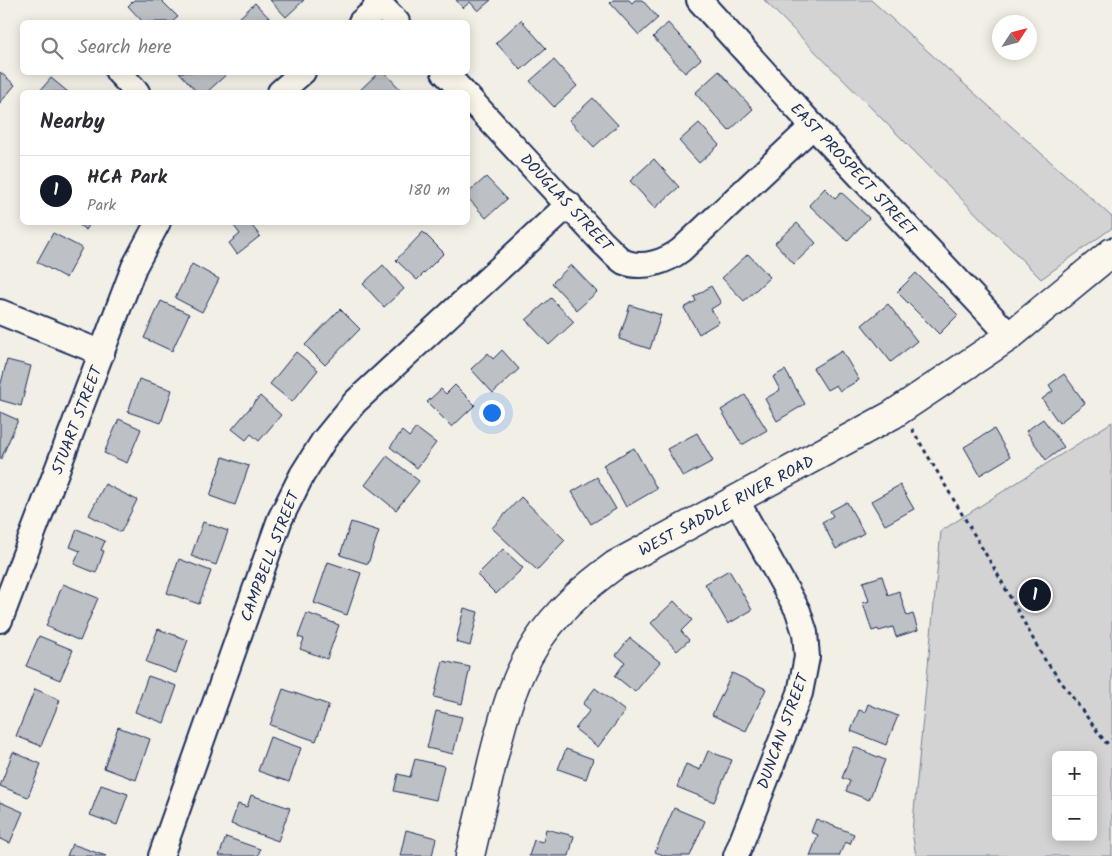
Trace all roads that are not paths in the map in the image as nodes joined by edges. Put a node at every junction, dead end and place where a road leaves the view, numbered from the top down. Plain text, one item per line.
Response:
1 (699, 0) edge
2 (379, 3) edge
3 (363, 20) edge
4 (395, 20) edge
5 (121, 75) edge
6 (300, 75) edge
7 (447, 75) edge
8 (135, 90) edge
9 (282, 90) edge
10 (461, 90) edge
11 (470, 99) edge
12 (813, 126) junction
13 (569, 204) junction
14 (156, 225) edge
15 (1112, 252) edge
16 (0, 312) edge
17 (1010, 336) junction
18 (102, 353) junction
19 (736, 499) junction
20 (9, 568) edge
21 (0, 620) edge
22 (161, 856) edge
23 (470, 856) edge
24 (736, 856) edge

1 - 12 street, EAST PROSPECT STREET
2 - 3 street
2 - 4 street
5 - 8 street
6 - 9 street
7 - 10 street
11 - 13 street, DOUGLAS STREET
12 - 13 street, DOUGLAS STREET
12 - 17 street, EAST PROSPECT STREET
13 - 22 street, CAMPBELL STREET
14 - 18 street, STUART STREET
15 - 17 street, WEST SADDLE RIVER ROAD
16 - 18 street
17 - 19 street, WEST SADDLE RIVER ROAD
18 - 20 street, STUART STREET
19 - 23 street, WEST SADDLE RIVER ROAD
19 - 24 street, DUNCAN STREET
20 - 21 street, STUART STREET

